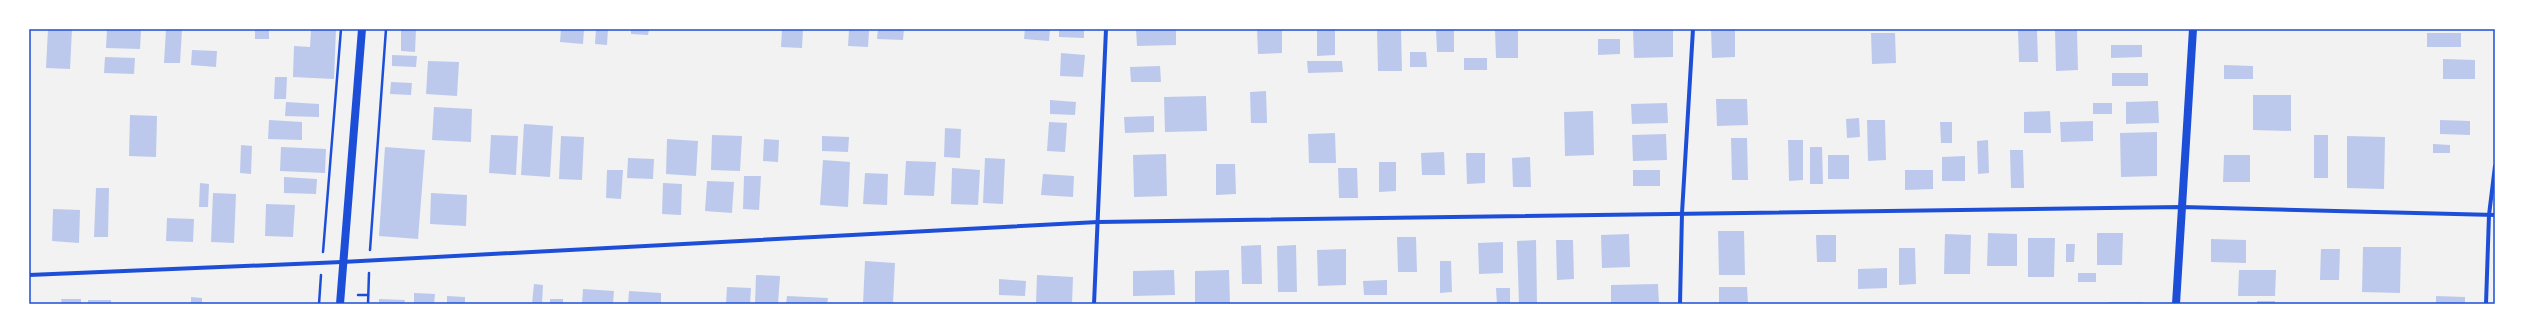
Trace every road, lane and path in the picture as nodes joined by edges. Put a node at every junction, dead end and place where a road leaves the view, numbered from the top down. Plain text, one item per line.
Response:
1 (341, 29) edge
2 (362, 29) edge
3 (386, 29) edge
4 (1106, 29) edge
5 (1693, 29) edge
6 (2193, 29) edge
7 (2495, 166) edge
8 (2182, 207) junction
9 (1682, 213) junction
10 (2489, 215) junction
11 (2495, 215) edge
12 (1098, 222) junction
13 (370, 260) junction
14 (342, 262) junction
15 (322, 263) junction
16 (29, 275) edge
17 (320, 291) junction
18 (327, 291) dead end
19 (358, 294) dead end
20 (368, 295) junction
21 (319, 304) edge
22 (340, 304) edge
23 (368, 304) edge
24 (1094, 304) edge
25 (1680, 304) edge
26 (2176, 304) edge
27 (2486, 304) edge

1 - 15 path
2 - 14 main road
3 - 13 path
4 - 12 street
5 - 9 street
6 - 8 main road
7 - 10 street
8 - 9 street
8 - 10 street
8 - 26 main road
9 - 12 street
9 - 25 street
10 - 11 street
10 - 27 street
12 - 13 street
12 - 24 street
13 - 14 street
13 - 20 path
14 - 15 street
14 - 22 main road
15 - 16 street
15 - 17 path
17 - 18 path
17 - 21 path
19 - 20 path
20 - 23 path

